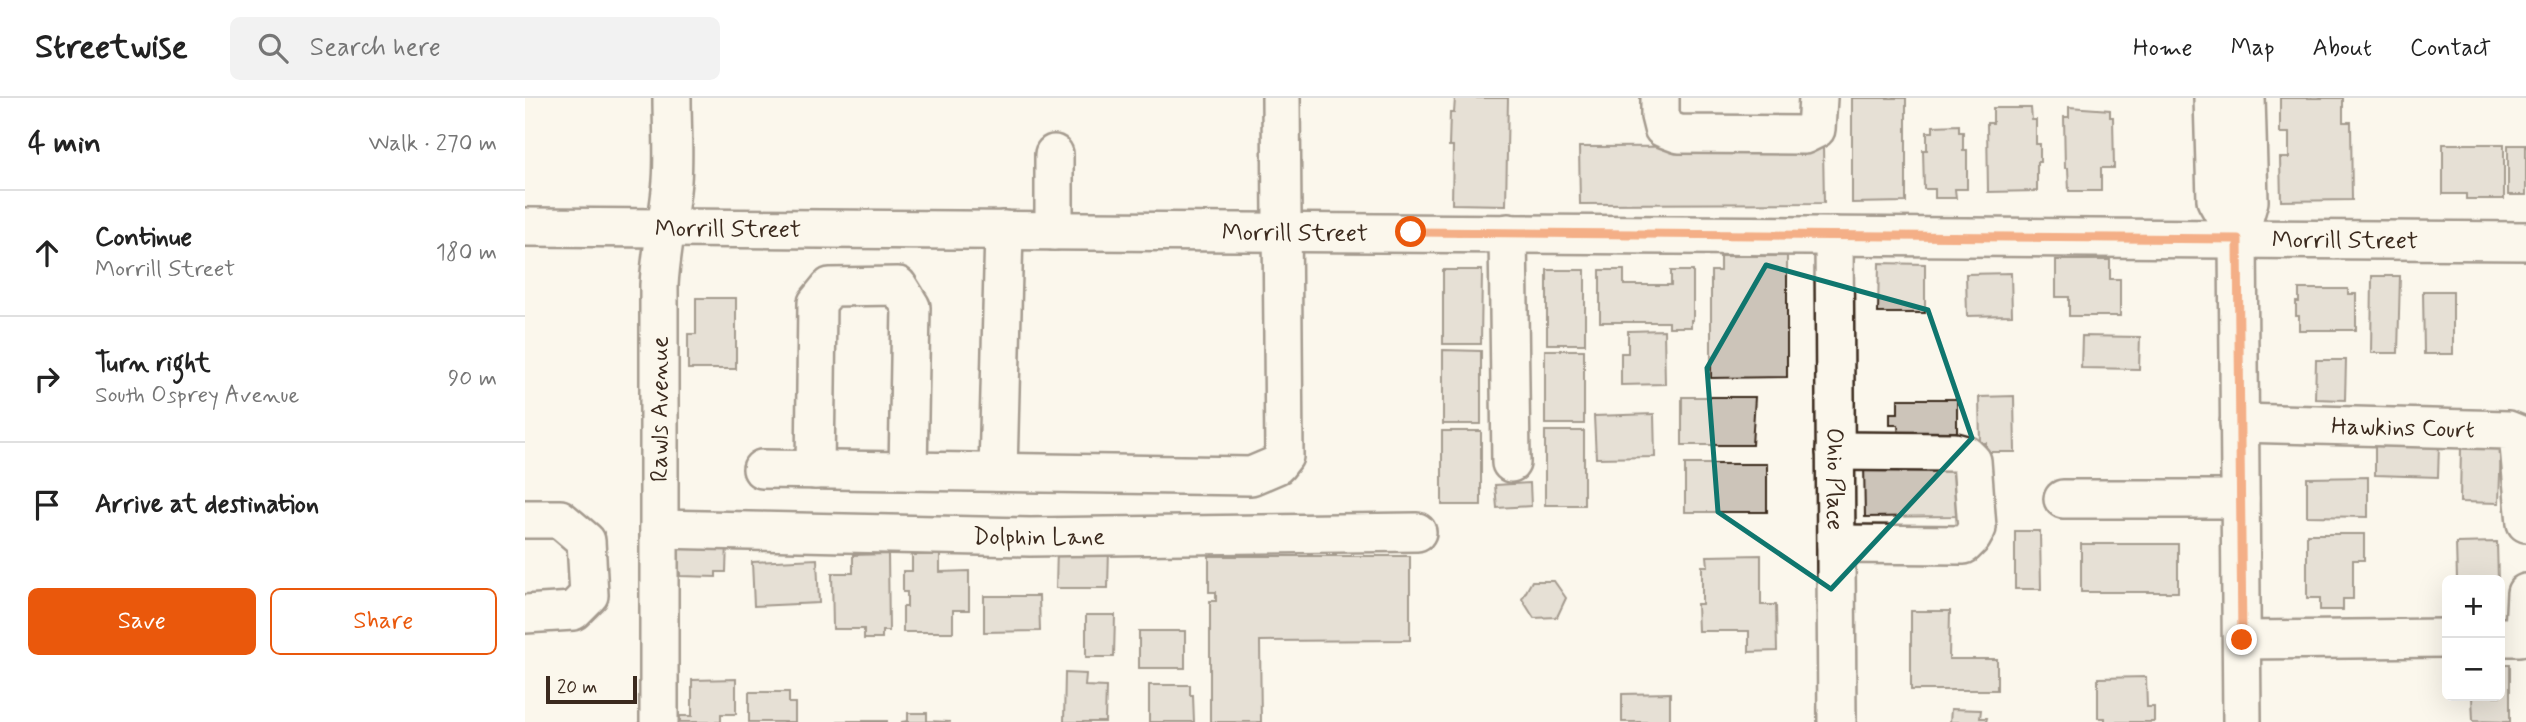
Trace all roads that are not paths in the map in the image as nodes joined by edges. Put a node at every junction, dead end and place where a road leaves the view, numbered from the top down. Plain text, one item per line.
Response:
1 (672, 98) edge
2 (1281, 98) edge
3 (1660, 98) edge
4 (1818, 98) edge
5 (2213, 98) edge
6 (2246, 98) edge
7 (1054, 154) dead end
8 (525, 227) edge
9 (667, 228) junction
10 (1004, 230) junction
11 (1054, 231) junction
12 (1282, 231) junction
13 (1508, 233) junction
14 (1834, 236) junction
15 (2238, 239) junction
16 (2526, 241) edge
17 (2239, 423) junction
18 (1835, 451) junction
19 (1511, 463) dead end
20 (762, 469) dead end
21 (815, 470) junction
22 (908, 471) junction
23 (998, 472) junction
24 (2063, 499) dead end
25 (2240, 499) junction
26 (525, 519) edge
27 (2526, 523) edge
28 (659, 529) junction
29 (1417, 532) dead end
30 (1836, 544) junction
31 (2526, 593) edge
32 (525, 614) edge
33 (2505, 637) edge
34 (2442, 638) edge
35 (2242, 640) junction
36 (659, 722) edge
37 (1836, 722) edge
38 (2242, 722) edge

1 - 9 street, Rawls Avenue
2 - 12 street
3 - 4 street
5 - 15 street
6 - 15 street
7 - 11 street
8 - 9 street, Morrill Street
9 - 10 street, Morrill Street
9 - 28 street, Rawls Avenue
10 - 11 street, Morrill Street
10 - 23 street
11 - 12 street, Morrill Street
12 - 13 street, Morrill Street
12 - 23 street
13 - 14 street, Morrill Street
13 - 19 street
14 - 15 street, Morrill Street
14 - 18 street, Ohio Place
15 - 16 street, Morrill Street
15 - 17 street
17 - 25 street
17 - 27 street, Hawkins Court
18 - 30 street, Ohio Place
18 - 30 street
20 - 21 street
21 - 22 street
21 - 22 street
22 - 23 street
24 - 25 street
25 - 35 street
26 - 32 street
28 - 29 street, Dolphin Lane
28 - 36 street, Rawls Avenue
30 - 37 street, Ohio Place
31 - 33 street
34 - 35 street
35 - 38 street

